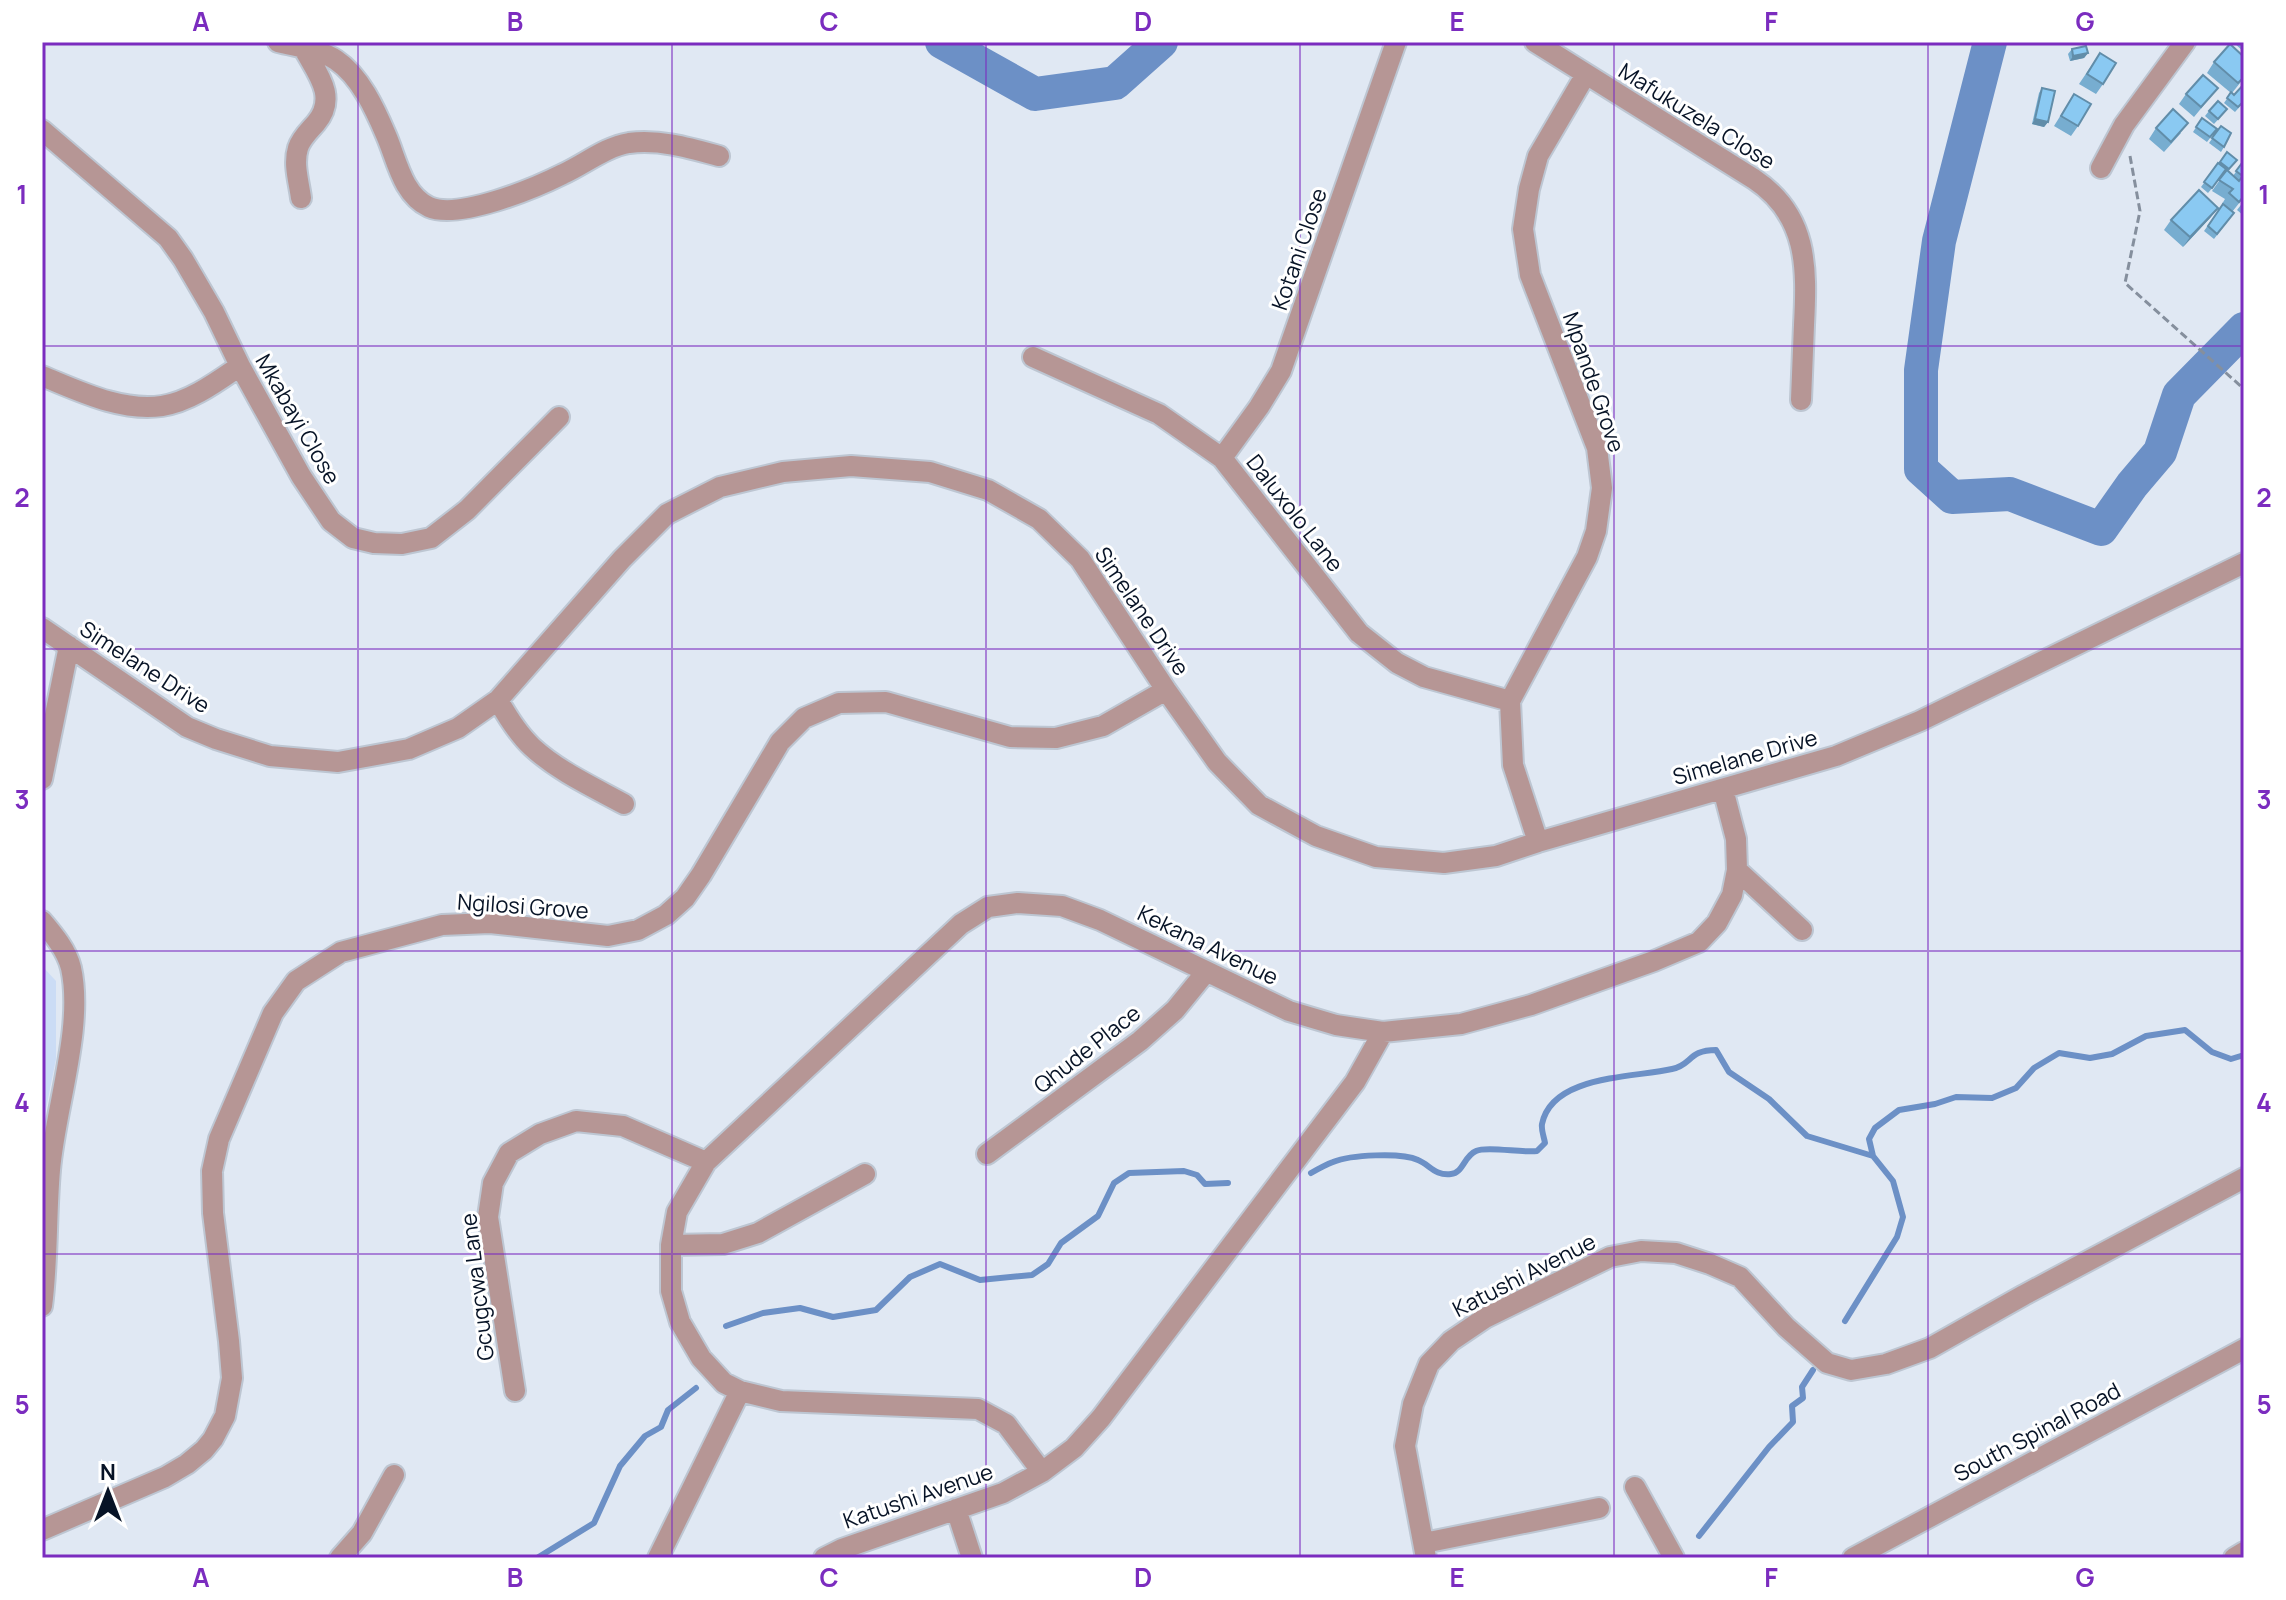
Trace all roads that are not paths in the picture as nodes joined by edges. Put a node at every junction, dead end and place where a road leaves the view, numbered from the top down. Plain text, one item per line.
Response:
1 (278, 42) edge
2 (1396, 42) edge
3 (1535, 42) edge
4 (2185, 42) edge
5 (304, 49) junction
6 (1586, 74) junction
7 (42, 130) edge
8 (719, 156) dead end
9 (2101, 168) dead end
10 (301, 198) dead end
11 (1033, 357) dead end
12 (240, 366) junction
13 (42, 376) edge
14 (1801, 400) dead end
15 (559, 417) dead end
16 (1222, 458) junction
17 (2244, 563) edge
18 (42, 628) edge
19 (69, 646) junction
20 (1166, 690) junction
21 (498, 700) junction
22 (1510, 701) junction
23 (42, 779) edge
24 (1723, 789) junction
25 (624, 804) dead end
26 (1538, 842) junction
27 (1737, 870) junction
28 (42, 921) edge
29 (1802, 930) dead end
30 (1206, 972) junction
31 (1383, 1032) junction
32 (987, 1154) dead end
33 (706, 1162) junction
34 (865, 1174) dead end
35 (2244, 1178) edge
36 (671, 1245) junction
37 (42, 1306) edge
38 (2244, 1349) edge
39 (515, 1391) dead end
40 (740, 1391) junction
41 (1042, 1472) junction
42 (394, 1475) dead end
43 (1635, 1487) dead end
44 (1599, 1508) dead end
45 (956, 1509) junction
46 (42, 1530) edge
47 (1425, 1550) edge
48 (2244, 1552) edge
49 (340, 1558) edge
50 (658, 1558) edge
51 (824, 1558) edge
52 (972, 1558) edge
53 (1674, 1558) edge
54 (1853, 1558) edge
55 (2234, 1558) edge

1 - 5 street
2 - 16 street, Kotani Close
3 - 6 street, Mafukuzela Close
4 - 9 street
5 - 8 street
5 - 10 street
6 - 14 street, Mafukuzela Close
6 - 22 street, Mpande Grove
7 - 12 street, Mkabayi Close
11 - 16 street, Daluxolo Lane
12 - 13 street
12 - 15 street, Mkabayi Close
16 - 22 street, Daluxolo Lane
17 - 24 street, Simelane Drive
18 - 19 street, Simelane Drive
19 - 21 street, Simelane Drive
19 - 23 street
20 - 21 street, Simelane Drive
20 - 26 street, Simelane Drive
20 - 46 street, Ngilosi Grove
21 - 25 street
22 - 26 street
24 - 26 street, Simelane Drive
24 - 27 street, Kekana Avenue
27 - 29 street
27 - 31 street, Kekana Avenue
28 - 37 street
30 - 31 street, Kekana Avenue
30 - 32 street, Qhude Place
30 - 33 street, Kekana Avenue
31 - 41 street, Katushi Avenue
33 - 36 street, Kekana Avenue
33 - 39 street, Gcugcwa Lane
34 - 36 street
35 - 47 street, Katushi Avenue
36 - 40 street, Kekana Avenue
38 - 54 street, South Spinal Road
40 - 41 street, Kekana Avenue
40 - 50 street
41 - 45 street, Katushi Avenue
42 - 49 street
43 - 53 street
44 - 47 street
45 - 51 street, Katushi Avenue
45 - 52 street
48 - 55 street

